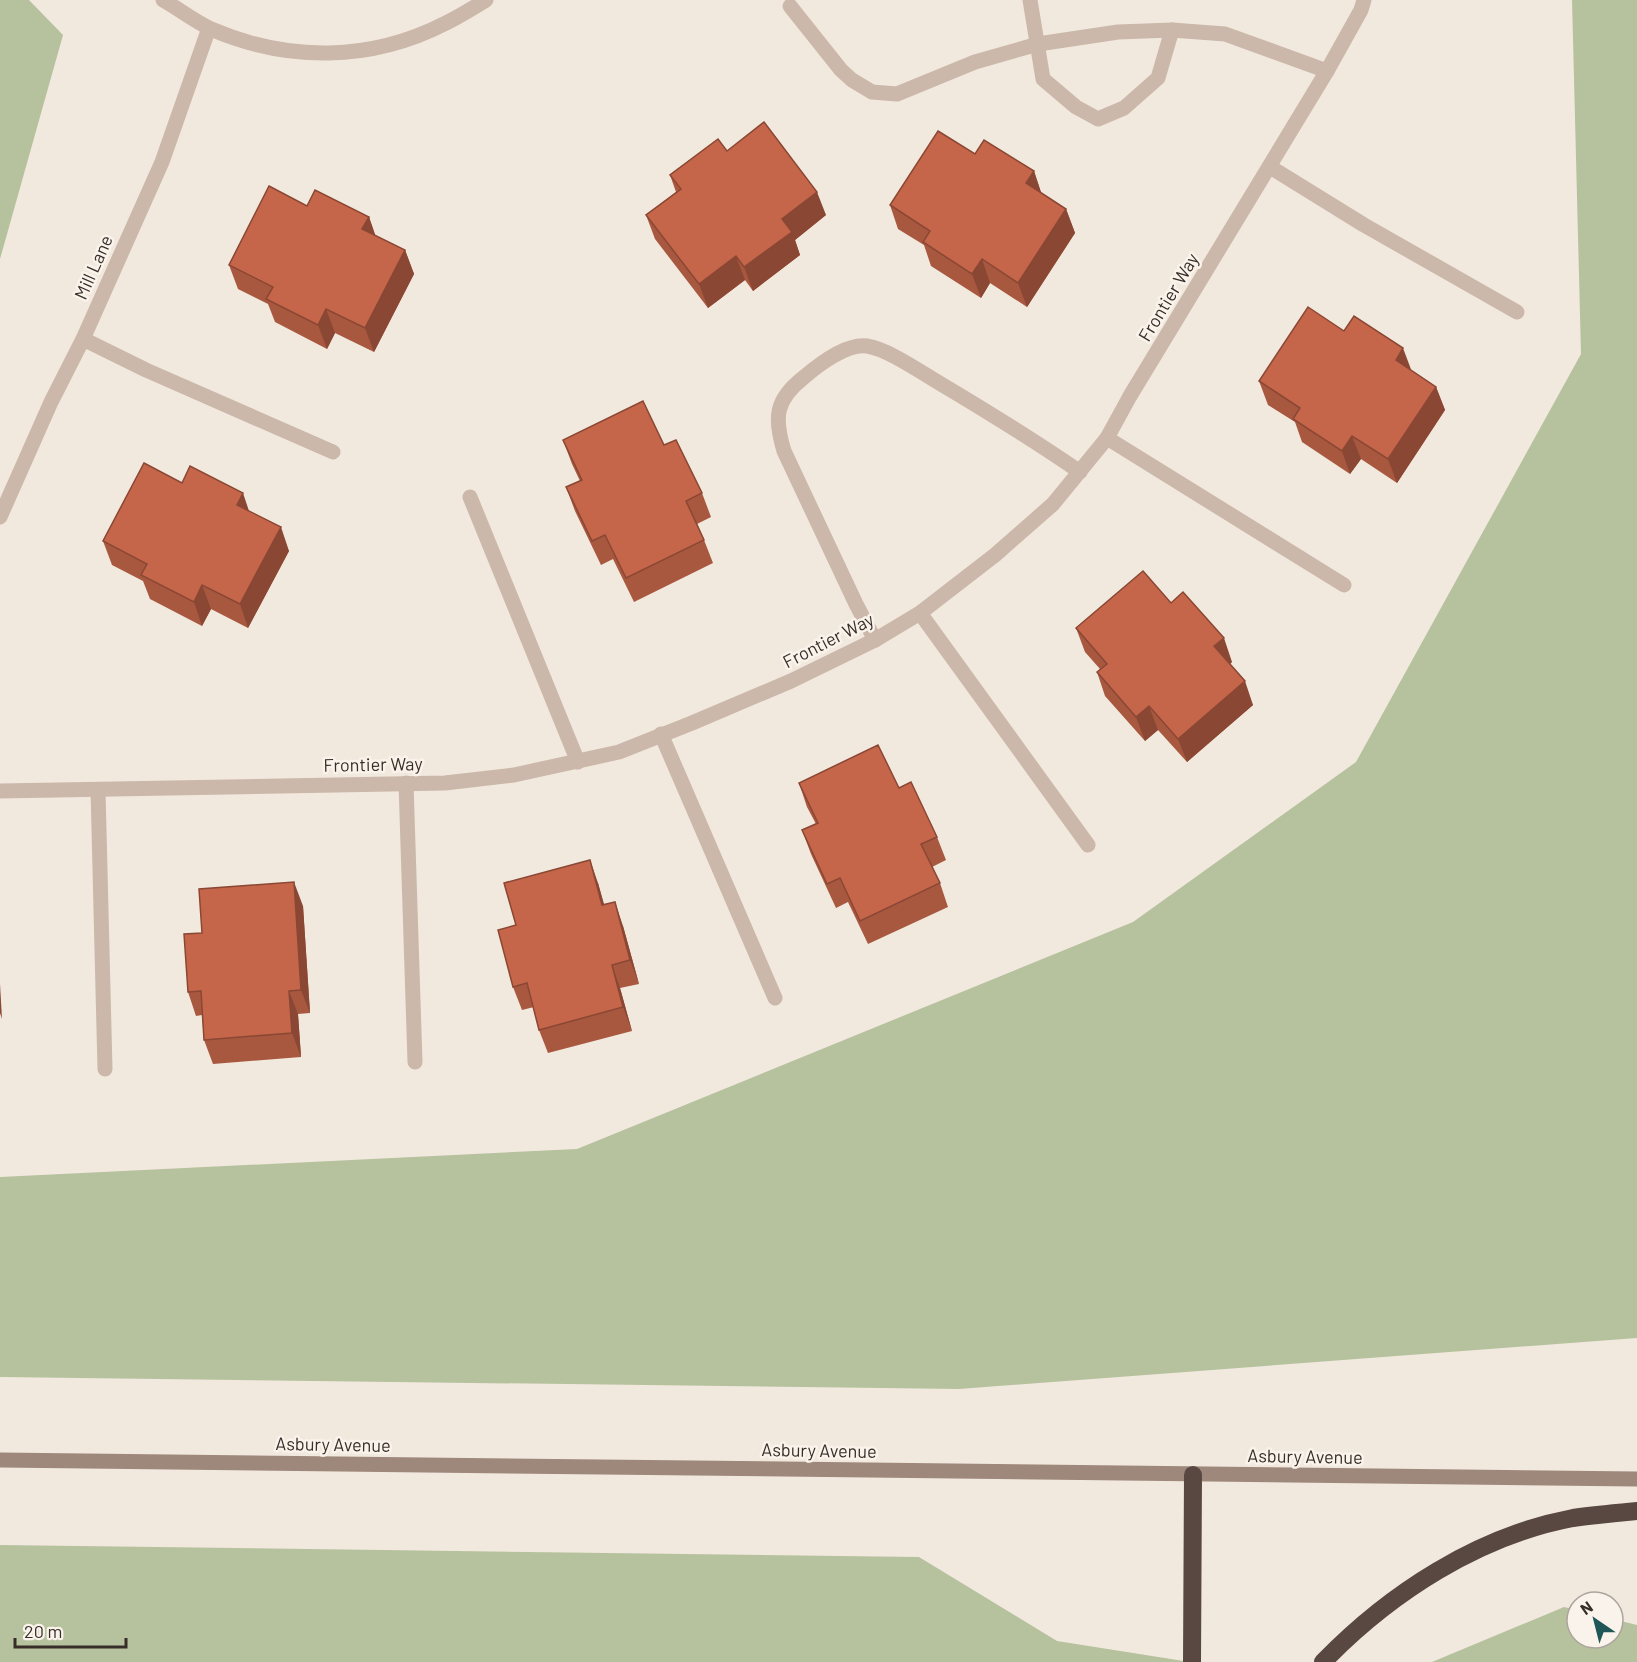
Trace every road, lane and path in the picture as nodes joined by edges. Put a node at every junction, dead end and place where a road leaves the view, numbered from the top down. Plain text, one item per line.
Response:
1 (163, 0) edge
2 (486, 0) edge
3 (1030, 0) edge
4 (1364, 0) edge
5 (789, 6) dead end
6 (209, 28) junction
7 (1172, 30) junction
8 (1038, 44) junction
9 (1327, 71) junction
10 (1270, 167) junction
11 (1518, 312) dead end
12 (83, 339) junction
13 (1107, 438) junction
14 (333, 452) dead end
15 (1080, 472) junction
16 (470, 497) dead end
17 (0, 518) edge
18 (1344, 585) dead end
19 (920, 613) junction
20 (875, 640) junction
21 (661, 735) junction
22 (578, 762) junction
23 (406, 783) junction
24 (98, 790) junction
25 (0, 791) edge
26 (1088, 845) dead end
27 (775, 998) dead end
28 (415, 1062) dead end
29 (105, 1069) dead end
30 (0, 1460) edge
31 (1192, 1475) junction
32 (1637, 1479) edge
33 (1637, 1511) edge
34 (1192, 1662) edge
35 (1323, 1662) edge

1 - 6 street
2 - 6 street
3 - 8 street
4 - 9 street, Frontier Way
5 - 8 street
6 - 12 street, Mill Lane
7 - 8 street
7 - 8 street
7 - 9 street
9 - 10 street, Frontier Way
10 - 11 street
10 - 13 street, Frontier Way
12 - 14 street
12 - 17 street, Mill Lane
13 - 15 street, Frontier Way
13 - 18 street
15 - 19 street, Frontier Way
15 - 20 street
16 - 22 street
19 - 20 street, Frontier Way
19 - 26 street
20 - 21 street, Frontier Way
21 - 22 street, Frontier Way
21 - 27 street
22 - 23 street, Frontier Way
23 - 24 street, Frontier Way
23 - 28 street
24 - 25 street, Frontier Way
24 - 29 street
30 - 31 main road, Asbury Avenue
31 - 32 main road, Asbury Avenue
31 - 34 highway
33 - 35 highway

